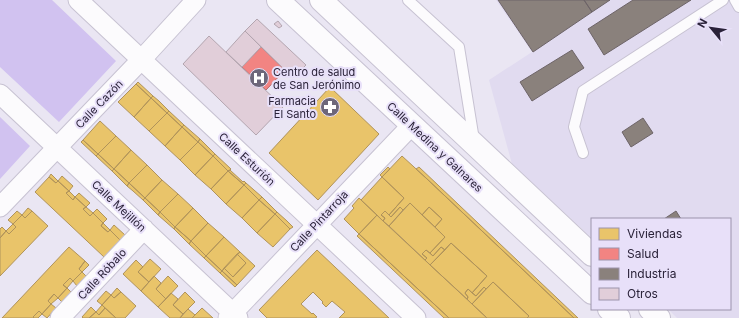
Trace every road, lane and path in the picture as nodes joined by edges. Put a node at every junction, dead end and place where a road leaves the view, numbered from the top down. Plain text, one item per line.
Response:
1 (78, 0) edge
2 (196, 0) edge
3 (278, 0) edge
4 (323, 0) edge
5 (408, 0) edge
6 (723, 0) edge
7 (735, 0) edge
8 (739, 7) edge
9 (141, 60) junction
10 (0, 94) edge
11 (411, 126) junction
12 (475, 144) junction
13 (57, 147) junction
14 (583, 153) dead end
15 (0, 207) edge
16 (316, 224) junction
17 (144, 229) junction
18 (591, 253) edge
19 (591, 292) edge
20 (610, 310) edge
21 (651, 310) edge
22 (233, 316) edge
23 (60, 318) edge
24 (416, 318) edge
25 (619, 318) edge
26 (659, 318) edge

1 - 9 street, Calle Esturión
2 - 9 street, Calle Cazón
3 - 11 main road, Calle Medina y Galnares
4 - 12 main road
5 - 12 lane
6 - 14 lane
7 - 8 lane
9 - 13 street, Calle Cazón
9 - 16 street, Calle Esturión
10 - 13 street, Calle Mejillón
11 - 16 street, Calle Pintarroja
11 - 19 main road, Calle Medina y Galnares
12 - 18 main road
13 - 15 street, Calle Cazón
13 - 17 street, Calle Mejillón
16 - 22 street, Calle Pintarroja
16 - 24 street, Calle Esturión
17 - 22 street, Calle Mejillón
17 - 23 street, Calle Róbalo
20 - 25 main road
21 - 26 main road

